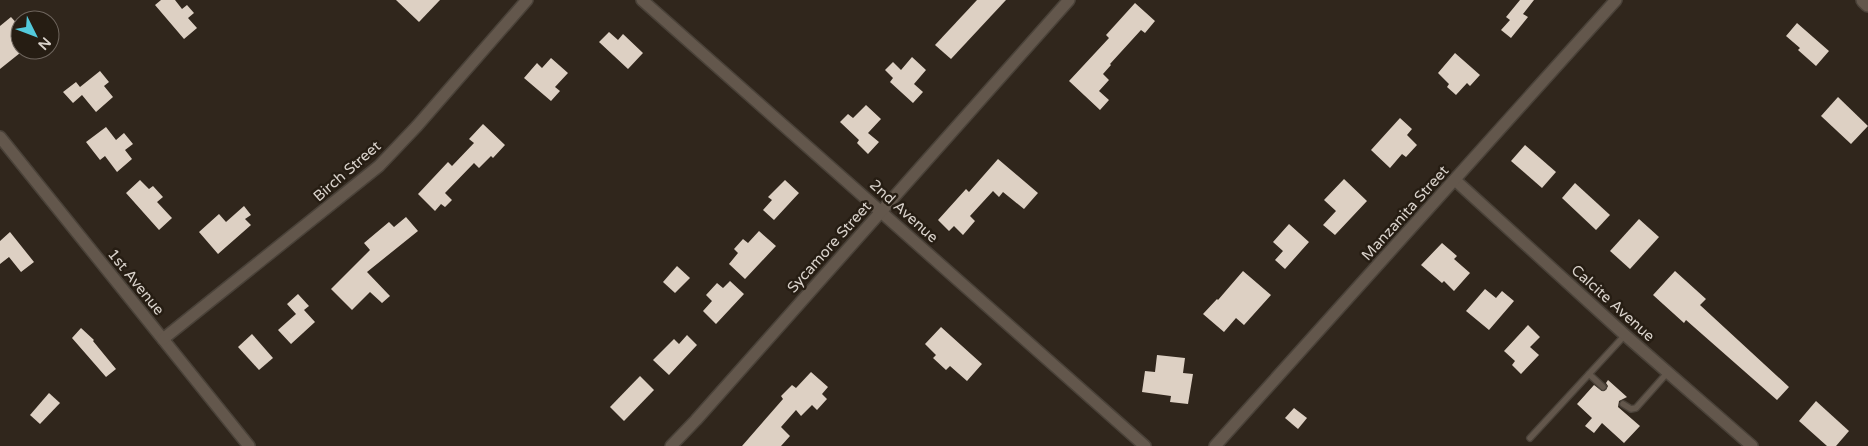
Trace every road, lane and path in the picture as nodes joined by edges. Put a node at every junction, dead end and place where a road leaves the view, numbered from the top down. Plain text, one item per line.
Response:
1 (527, 0) edge
2 (642, 0) edge
3 (1069, 0) edge
4 (1616, 0) edge
5 (1864, 0) edge
6 (1868, 4) edge
7 (0, 136) edge
8 (1455, 180) junction
9 (882, 211) junction
10 (1625, 335) junction
11 (163, 339) junction
12 (1668, 372) junction
13 (1588, 374) junction
14 (1603, 387) dead end
15 (1623, 404) dead end
16 (1530, 438) dead end
17 (249, 446) edge
18 (671, 446) edge
19 (1145, 446) edge
20 (1215, 446) edge
21 (1752, 446) edge

1 - 11 street, Birch Street
2 - 9 street, 2nd Avenue
3 - 9 street, Sycamore Street
4 - 8 street, Manzanita Street
5 - 6 street
7 - 11 street, 1st Avenue
8 - 10 street, Calcite Avenue
8 - 20 street, Manzanita Street
9 - 18 street, Sycamore Street
9 - 19 street, 2nd Avenue
10 - 12 street, Calcite Avenue
10 - 13 lane
11 - 17 street, 1st Avenue
12 - 15 lane
12 - 21 street, Calcite Avenue
13 - 14 lane
13 - 16 lane

